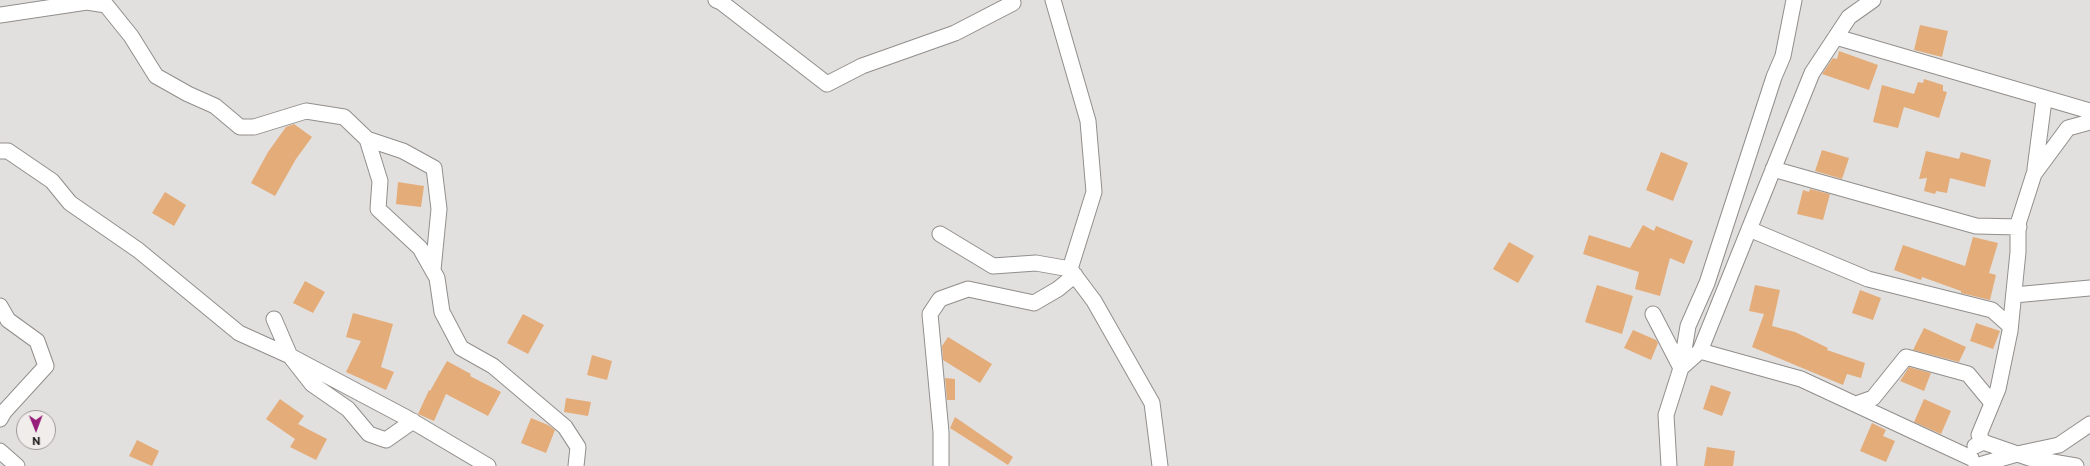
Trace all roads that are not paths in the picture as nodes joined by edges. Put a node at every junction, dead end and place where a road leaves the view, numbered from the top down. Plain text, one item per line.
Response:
1 (716, 0) edge
2 (1053, 0) edge
3 (1794, 0) edge
4 (1873, 0) edge
5 (1014, 1) edge
6 (99, 2) edge
7 (0, 15) edge
8 (1836, 37) junction
9 (2044, 100) junction
10 (2090, 112) edge
11 (2090, 122) edge
12 (367, 139) junction
13 (0, 151) edge
14 (1774, 169) junction
15 (2034, 174) junction
16 (2018, 227) junction
17 (1750, 229) junction
18 (940, 234) dead end
19 (433, 270) junction
20 (1072, 272) junction
21 (2090, 288) edge
22 (2014, 295) junction
23 (0, 306) edge
24 (1653, 314) dead end
25 (274, 319) dead end
26 (2010, 326) junction
27 (1700, 351) junction
28 (290, 356) junction
29 (1681, 368) junction
30 (1992, 403) junction
31 (1856, 404) junction
32 (0, 419) edge
33 (413, 421) junction
34 (2090, 424) edge
35 (1983, 442) junction
36 (0, 451) edge
37 (2017, 454) junction
38 (1971, 463) edge
39 (17, 466) edge
40 (488, 466) edge
41 (576, 466) edge
42 (941, 466) edge
43 (1160, 466) edge
44 (1669, 466) edge
45 (2076, 466) edge

1 - 5 street
2 - 20 street
3 - 29 street
4 - 8 street
6 - 7 street
6 - 12 street
8 - 9 street
8 - 14 street
9 - 10 street
9 - 15 street
11 - 15 street
12 - 19 street
12 - 19 street
13 - 28 street
14 - 16 street
14 - 17 street
15 - 16 street
16 - 22 street
17 - 26 street
17 - 27 street
18 - 20 street
19 - 41 street
20 - 42 street
20 - 43 street
21 - 22 street
22 - 26 street
23 - 32 street
24 - 29 street
25 - 28 street
26 - 30 street
27 - 29 street
27 - 31 street
28 - 33 street
28 - 33 street
29 - 44 street
30 - 31 street
30 - 35 street
31 - 38 street
33 - 40 street
34 - 37 street
35 - 37 street
35 - 38 street
36 - 39 street
37 - 38 street
37 - 45 street

